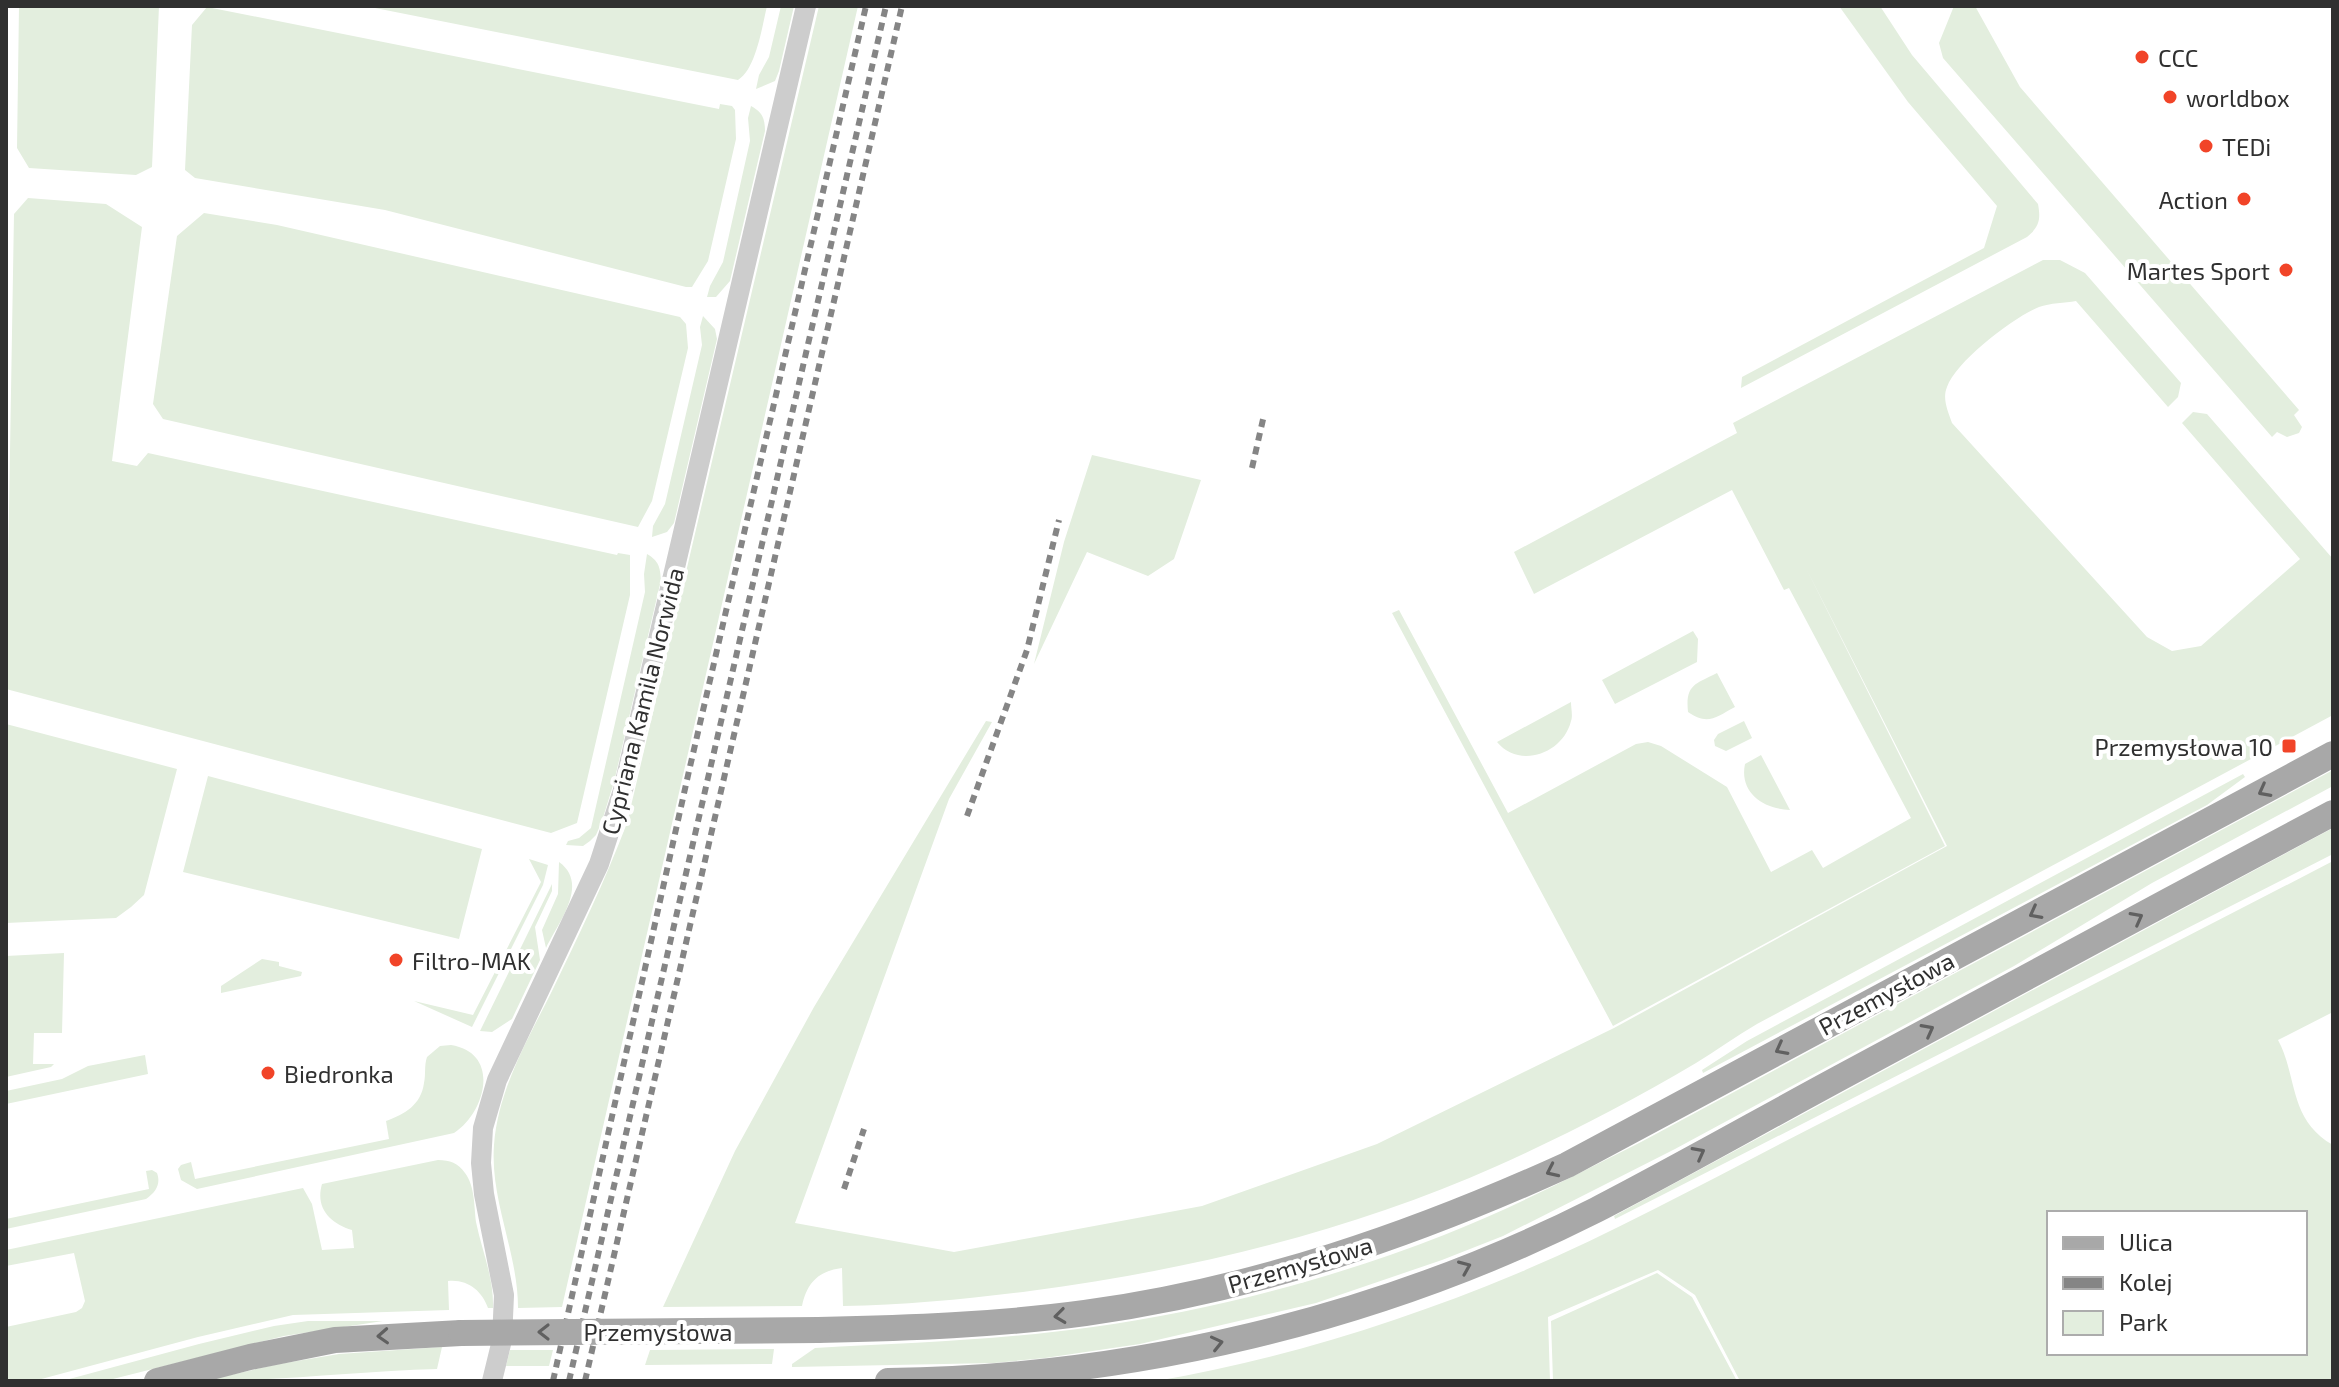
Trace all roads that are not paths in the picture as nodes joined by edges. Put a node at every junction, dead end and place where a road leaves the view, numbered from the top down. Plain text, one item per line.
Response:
1 (806, 6) edge
2 (2333, 754) edge
3 (2333, 813) edge
4 (157, 1381) edge
5 (492, 1381) edge
6 (888, 1381) edge

1 - 5 street, Cypriana Kamila Norwida
2 -> 4 main road, Przemysłowa, bridge
6 -> 3 main road

